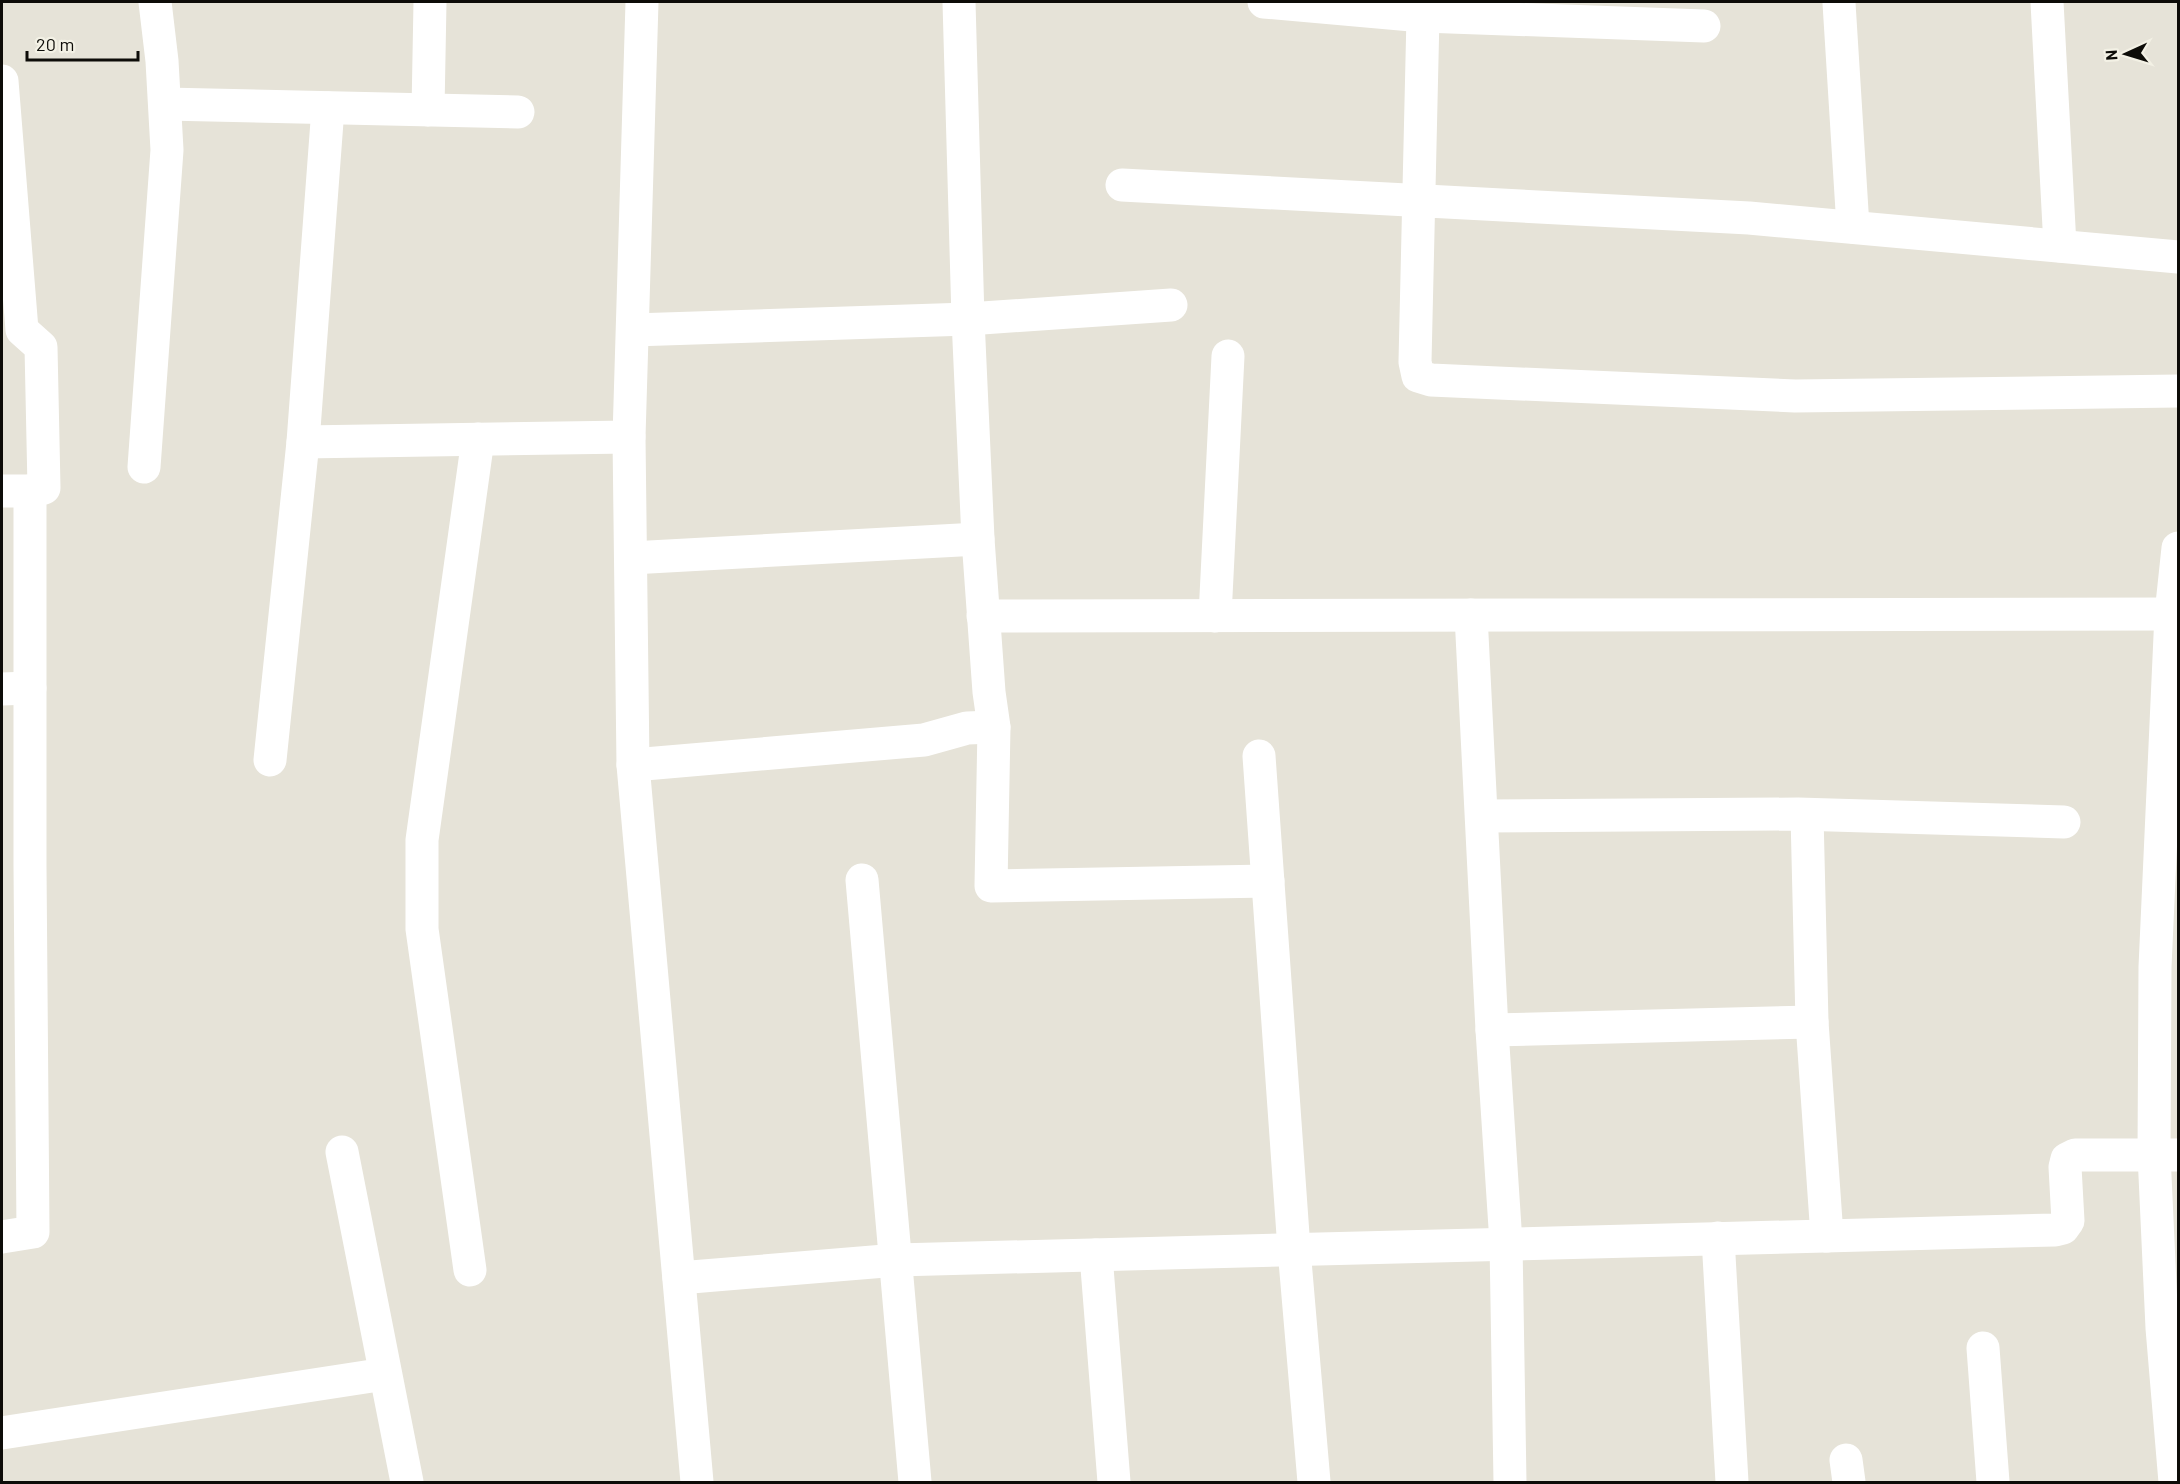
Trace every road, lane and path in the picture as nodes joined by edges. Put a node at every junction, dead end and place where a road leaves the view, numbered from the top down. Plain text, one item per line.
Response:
1 (155, 2) edge
2 (430, 2) edge
3 (642, 2) edge
4 (959, 2) edge
5 (1264, 2) edge
6 (2047, 2) edge
7 (1839, 3) edge
8 (1423, 16) junction
9 (1704, 26) dead end
10 (2, 81) edge
11 (165, 104) junction
12 (328, 108) junction
13 (428, 110) junction
14 (518, 112) dead end
15 (1122, 185) dead end
16 (1418, 202) junction
17 (1853, 227) junction
18 (2060, 246) junction
19 (2178, 257) edge
20 (1171, 305) dead end
21 (968, 319) junction
22 (633, 330) junction
23 (1228, 356) dead end
24 (2178, 392) edge
25 (629, 436) junction
26 (478, 439) junction
27 (303, 442) junction
28 (144, 467) dead end
29 (16, 491) edge
30 (978, 539) junction
31 (2178, 548) edge
32 (631, 558) junction
33 (2175, 614) edge
34 (1472, 615) junction
35 (983, 616) junction
36 (1215, 616) junction
37 (16, 688) edge
38 (994, 727) junction
39 (1259, 756) dead end
40 (270, 760) dead end
41 (633, 765) junction
42 (1807, 815) junction
43 (1482, 816) junction
44 (2064, 822) dead end
45 (16, 866) edge
46 (862, 880) dead end
47 (1268, 881) junction
48 (2167, 968) edge
49 (1812, 1022) junction
50 (1492, 1030) junction
51 (342, 1152) dead end
52 (2166, 1154) edge
53 (1827, 1236) junction
54 (2, 1237) edge
55 (1718, 1238) junction
56 (1506, 1243) junction
57 (1294, 1249) junction
58 (1096, 1255) junction
59 (897, 1260) junction
60 (470, 1270) dead end
61 (679, 1278) junction
62 (2170, 1329) edge
63 (1983, 1348) dead end
64 (385, 1374) junction
65 (2, 1433) edge
66 (407, 1482) edge
67 (697, 1482) edge
68 (915, 1482) edge
69 (1114, 1482) edge
70 (1314, 1482) edge
71 (1510, 1482) edge
72 (1732, 1482) edge
73 (1993, 1482) edge
74 (2175, 1482) edge

1 - 11 street
2 - 13 street
3 - 22 street
4 - 21 street
5 - 8 street
6 - 18 street
7 - 17 street
8 - 9 street
8 - 16 street
10 - 29 street
11 - 12 street
11 - 28 street
12 - 13 street
12 - 27 street
13 - 14 street
15 - 16 street
16 - 17 street
16 - 24 street
17 - 18 street
18 - 19 street
20 - 21 street
21 - 22 street
21 - 30 street
22 - 25 street
23 - 36 street
25 - 26 street
25 - 32 street
26 - 27 street
26 - 60 street
27 - 40 street
29 - 37 street
30 - 32 street
30 - 35 street
31 - 33 street
32 - 41 street
33 - 34 street
33 - 48 street
34 - 36 street
34 - 43 street
35 - 36 street
35 - 38 street
37 - 45 street
38 - 41 street
38 - 47 street
39 - 47 street
41 - 61 street
42 - 43 street
42 - 44 street
42 - 49 street
43 - 50 street
45 - 54 street
46 - 59 street
47 - 57 street
48 - 52 street
49 - 50 street
49 - 53 street
50 - 56 street
51 - 64 street
52 - 53 street
52 - 62 street
53 - 55 street
55 - 56 street
55 - 72 street
56 - 57 street
56 - 71 street
57 - 58 street
57 - 70 street
58 - 59 street
58 - 69 street
59 - 61 street
59 - 68 street
61 - 67 street
62 - 74 street
63 - 73 street
64 - 65 street
64 - 66 street

